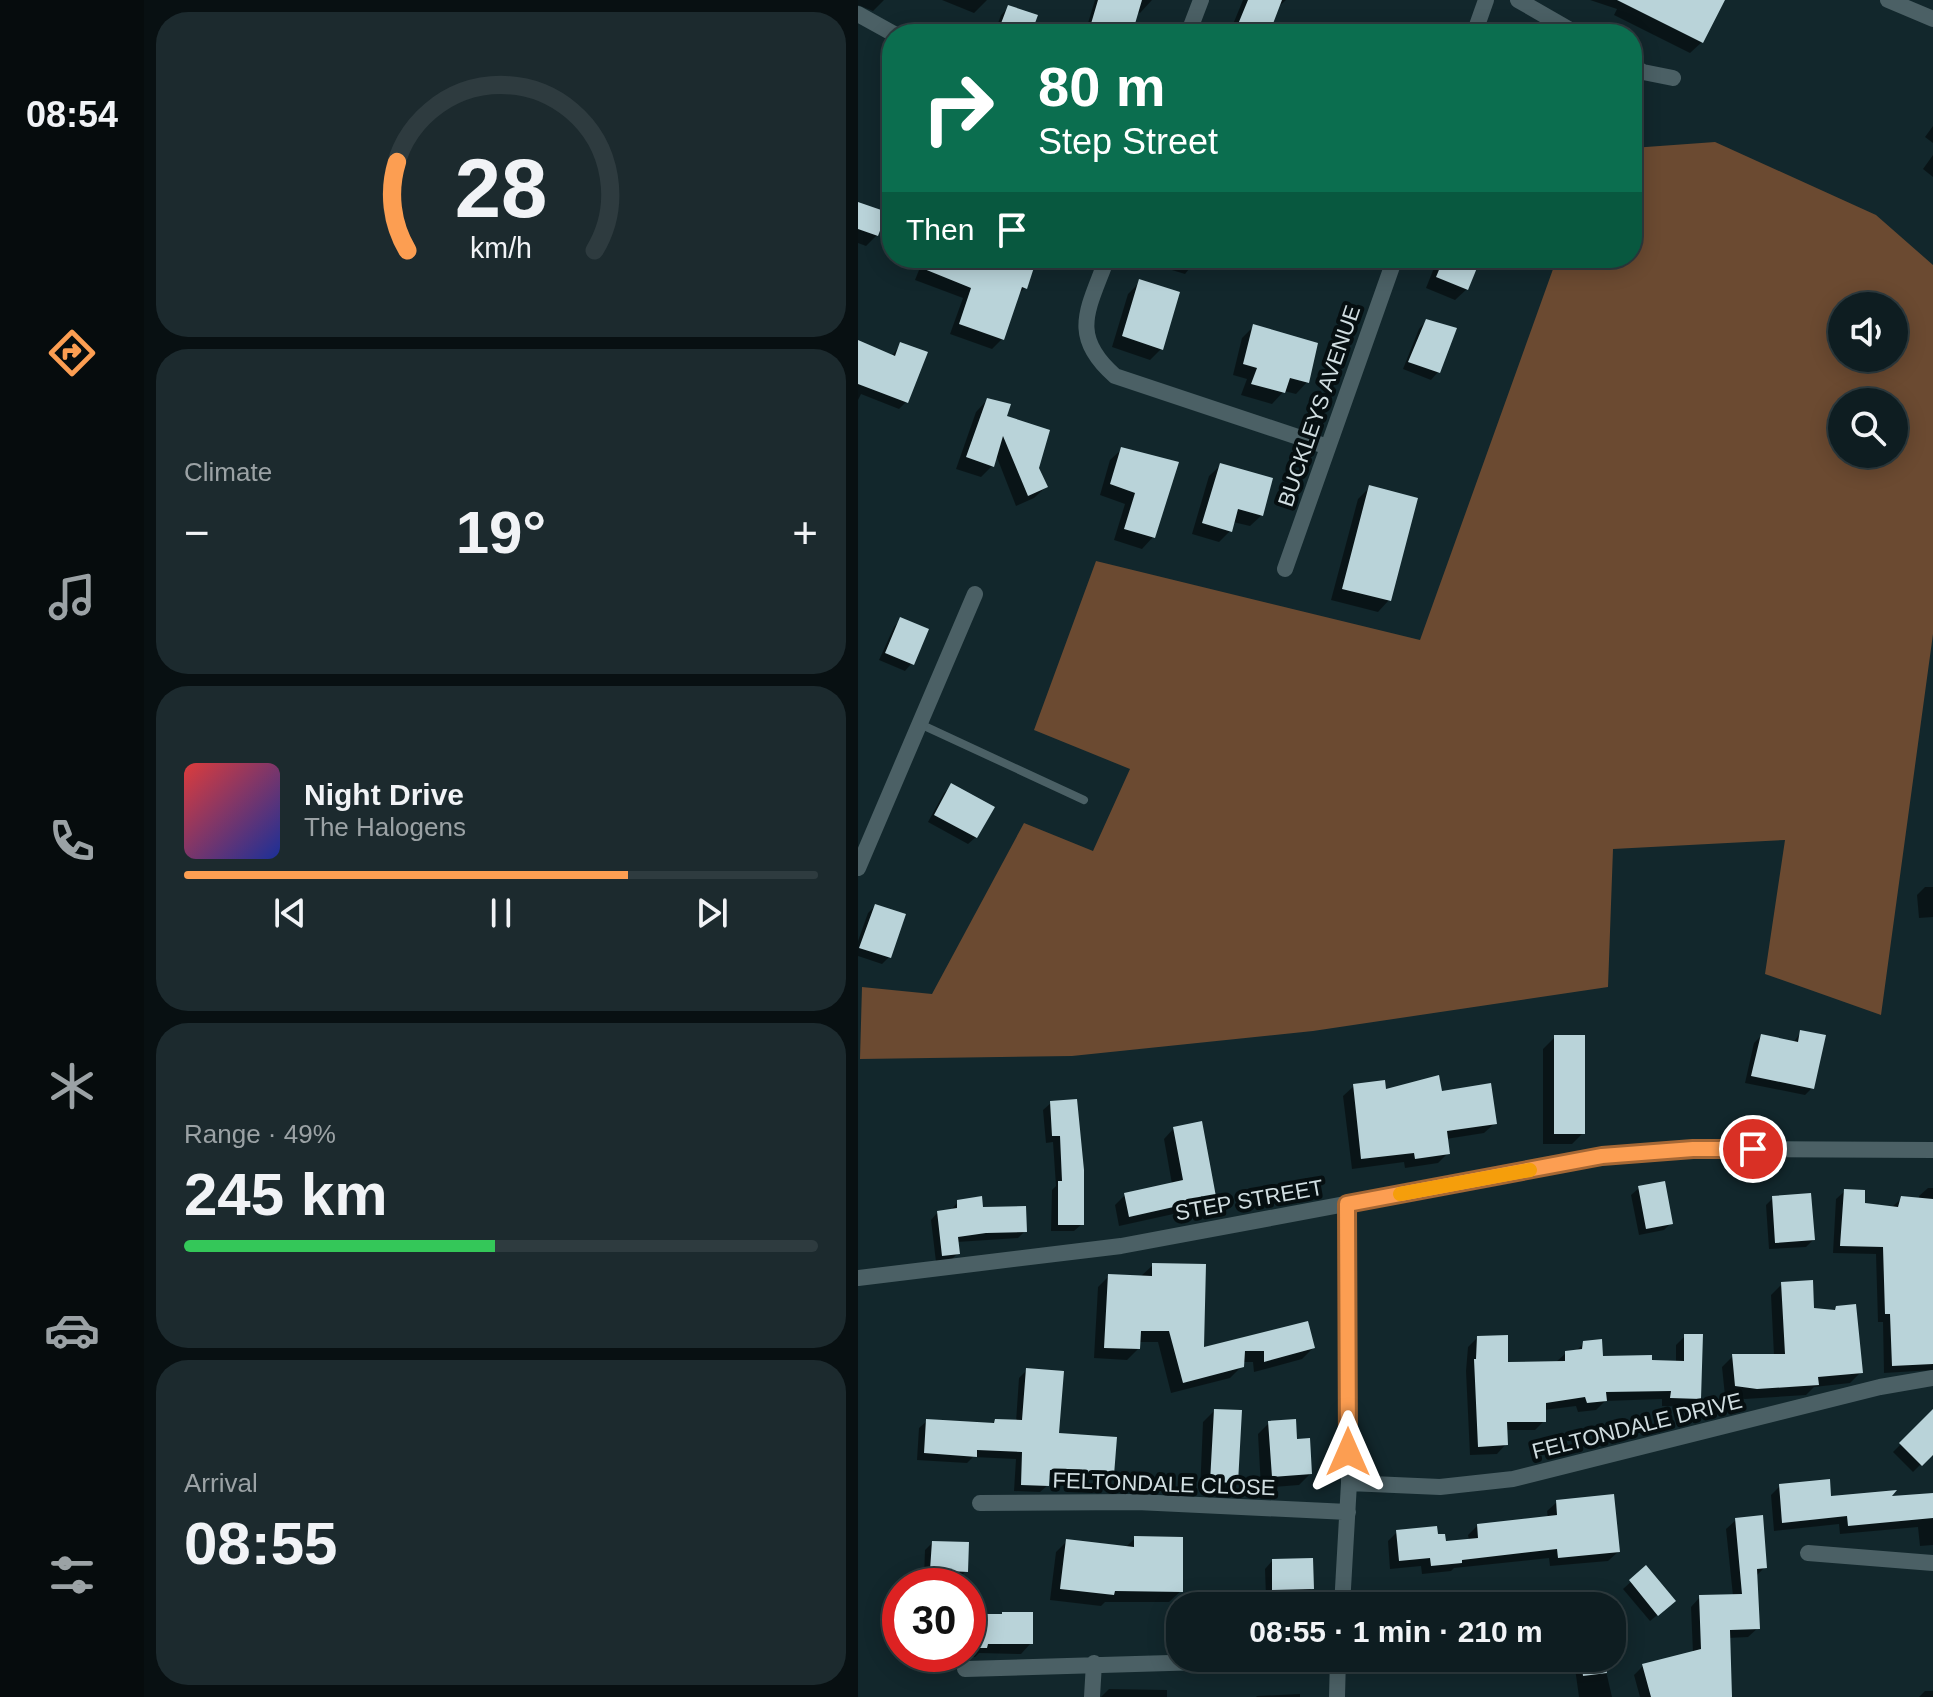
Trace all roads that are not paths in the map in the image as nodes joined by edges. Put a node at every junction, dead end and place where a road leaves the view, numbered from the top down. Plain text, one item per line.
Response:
1 (1201, 0) edge
2 (1486, 0) edge
3 (1518, 0) edge
4 (1888, 0) edge
5 (858, 14) edge
6 (1933, 19) edge
7 (1192, 24) edge
8 (1478, 24) edge
9 (1560, 24) edge
10 (882, 27) edge
11 (1642, 71) edge
12 (1673, 78) dead end
13 (1103, 268) edge
14 (1391, 268) edge
15 (1328, 447) junction
16 (1285, 569) dead end
17 (975, 594) dead end
18 (920, 724) junction
19 (1084, 800) dead end
20 (858, 868) edge
21 (1933, 1150) edge
22 (1347, 1204) junction
23 (858, 1278) edge
24 (1933, 1378) edge
25 (1349, 1483) junction
26 (980, 1503) dead end
27 (1348, 1512) junction
28 (1808, 1553) dead end
29 (1933, 1563) edge
30 (1343, 1592) edge
31 (1166, 1662) edge
32 (1094, 1663) junction
33 (986, 1668) edge
34 (1338, 1672) edge
35 (1092, 1697) edge
36 (1337, 1697) edge

1 - 7 street
2 - 8 street
3 - 9 street
4 - 6 street
5 - 10 street
11 - 12 street
13 - 15 street
14 - 15 street, BUCKLEYS AVENUE
15 - 16 street, BUCKLEYS AVENUE
17 - 18 street
18 - 19 lane
18 - 20 street
21 - 22 street, STEP STREET
22 - 23 street, STEP STREET
22 - 25 street
24 - 25 street, FELTONDALE DRIVE
25 - 27 street
26 - 27 street, FELTONDALE CLOSE
27 - 30 street
28 - 29 street
31 - 32 street
32 - 33 street
32 - 35 street
34 - 36 street

